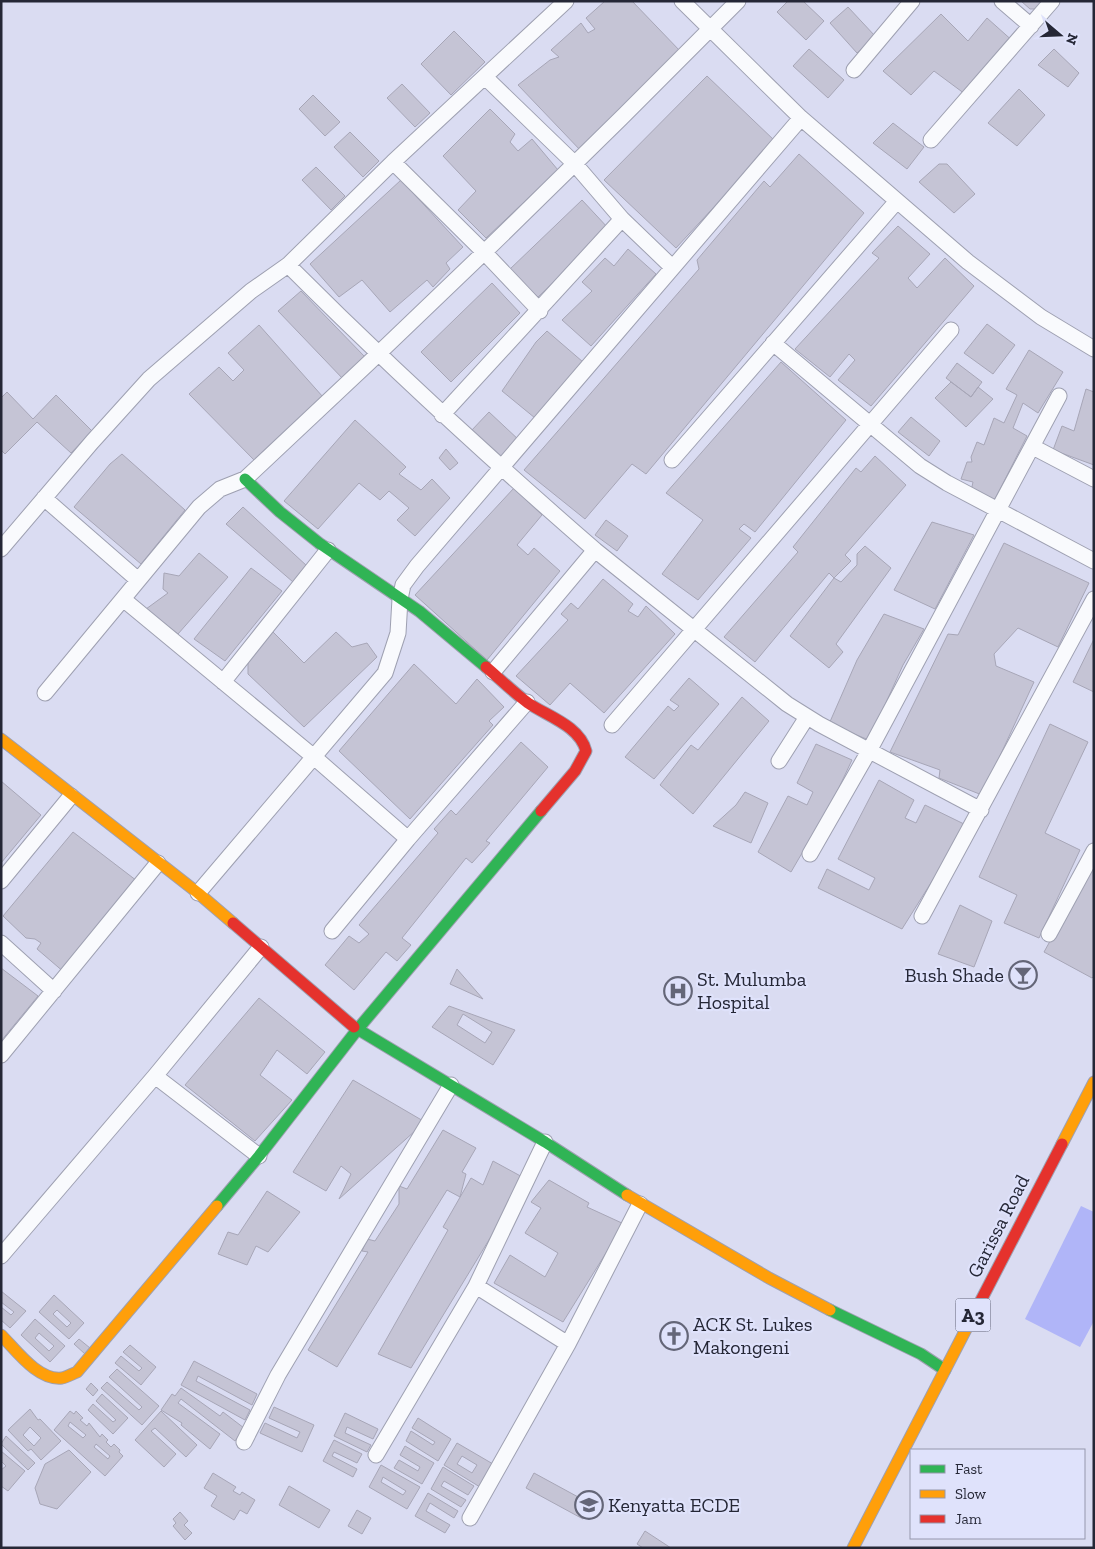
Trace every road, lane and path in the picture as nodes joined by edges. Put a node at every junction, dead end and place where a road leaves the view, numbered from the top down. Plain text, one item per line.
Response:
1 (566, 1) edge
2 (682, 1) edge
3 (738, 1) edge
4 (912, 1) edge
5 (1002, 1) edge
6 (1052, 1) edge
7 (1031, 26) junction
8 (710, 29) junction
9 (854, 70) dead end
10 (485, 77) junction
11 (801, 118) junction
12 (931, 140) dead end
13 (393, 162) junction
14 (574, 163) junction
15 (897, 201) junction
16 (622, 218) junction
17 (485, 253) junction
18 (288, 265) junction
19 (672, 267) junction
20 (540, 311) junction
21 (951, 330) dead end
22 (773, 343) junction
23 (1094, 349) edge
24 (378, 355) junction
25 (1059, 396) dead end
26 (442, 415) junction
27 (870, 423) junction
28 (1033, 447) junction
29 (672, 460) dead end
30 (501, 469) junction
31 (245, 479) junction
32 (1094, 479) edge
33 (44, 498) junction
34 (999, 511) junction
35 (1, 549) edge
36 (328, 550) junction
37 (595, 550) junction
38 (1094, 561) edge
39 (138, 580) junction
40 (123, 599) junction
41 (400, 599) junction
42 (1094, 599) edge
43 (693, 628) junction
44 (493, 672) junction
45 (223, 682) junction
46 (45, 693) dead end
47 (527, 702) junction
48 (807, 717) junction
49 (612, 725) dead end
50 (1, 739) edge
51 (869, 751) junction
52 (314, 757) junction
53 (779, 761) dead end
54 (71, 796) junction
55 (981, 810) junction
56 (408, 839) junction
57 (1094, 851) edge
58 (810, 854) dead end
59 (158, 863) junction
60 (1, 881) edge
61 (198, 893) junction
62 (922, 916) dead end
63 (332, 931) dead end
64 (1048, 934) dead end
65 (1, 943) edge
66 (261, 946) junction
67 (54, 991) junction
68 (357, 1030) junction
69 (1, 1055) edge
70 (155, 1076) junction
71 (1094, 1082) edge
72 (452, 1085) junction
73 (545, 1142) junction
74 (259, 1156) junction
75 (640, 1204) junction
76 (1, 1256) edge
77 (476, 1286) junction
78 (1, 1335) edge
79 (568, 1344) junction
80 (945, 1370) junction
81 (244, 1442) dead end
82 (376, 1455) dead end
83 (470, 1518) dead end
84 (853, 1548) edge

1 - 10 street
2 - 8 street
3 - 8 street
4 - 9 street
5 - 7 street
6 - 7 street
7 - 12 street
8 - 11 street
8 - 14 street
10 - 13 street
10 - 14 street
11 - 15 street
11 - 19 street
13 - 17 street
13 - 18 street
14 - 16 street
14 - 17 street
15 - 22 street
15 - 23 street
16 - 19 street
16 - 20 street
17 - 20 street
17 - 24 street
18 - 24 street
18 - 33 street
19 - 30 street
20 - 26 street
21 - 27 street
22 - 27 street
22 - 29 street
24 - 26 street
24 - 31 street
25 - 28 street
26 - 30 street
27 - 34 street
27 - 43 street
28 - 32 street
28 - 34 street
30 - 37 street
30 - 41 street
31 - 36 main road
31 - 39 street
33 - 35 street
33 - 39 street
34 - 38 street
34 - 51 street
36 - 41 main road
36 - 45 street
37 - 43 street
37 - 44 street
39 - 40 street
40 - 45 street
40 - 46 street
41 - 44 main road
41 - 52 street
42 - 55 street
43 - 48 street
43 - 49 street
44 - 47 main road
45 - 52 street
47 - 56 street
47 - 68 main road
48 - 51 street
48 - 53 street
50 - 54 main road
51 - 55 street
51 - 58 street
52 - 56 street
52 - 61 street
54 - 59 main road
54 - 60 street
55 - 62 street
56 - 63 street
57 - 64 street
59 - 61 main road
59 - 67 street
61 - 66 main road
65 - 67 street
66 - 68 main road
66 - 70 street
67 - 69 street
68 - 72 main road
68 - 74 main road
70 - 74 street
70 - 76 street
71 - 80 main road, Garissa Road / A3
72 - 73 main road
72 - 81 street
73 - 75 main road
73 - 77 street
74 - 78 main road
75 - 79 street
75 - 80 main road
77 - 79 street
77 - 82 street
79 - 83 street
80 - 84 main road, Garissa Road / A3

